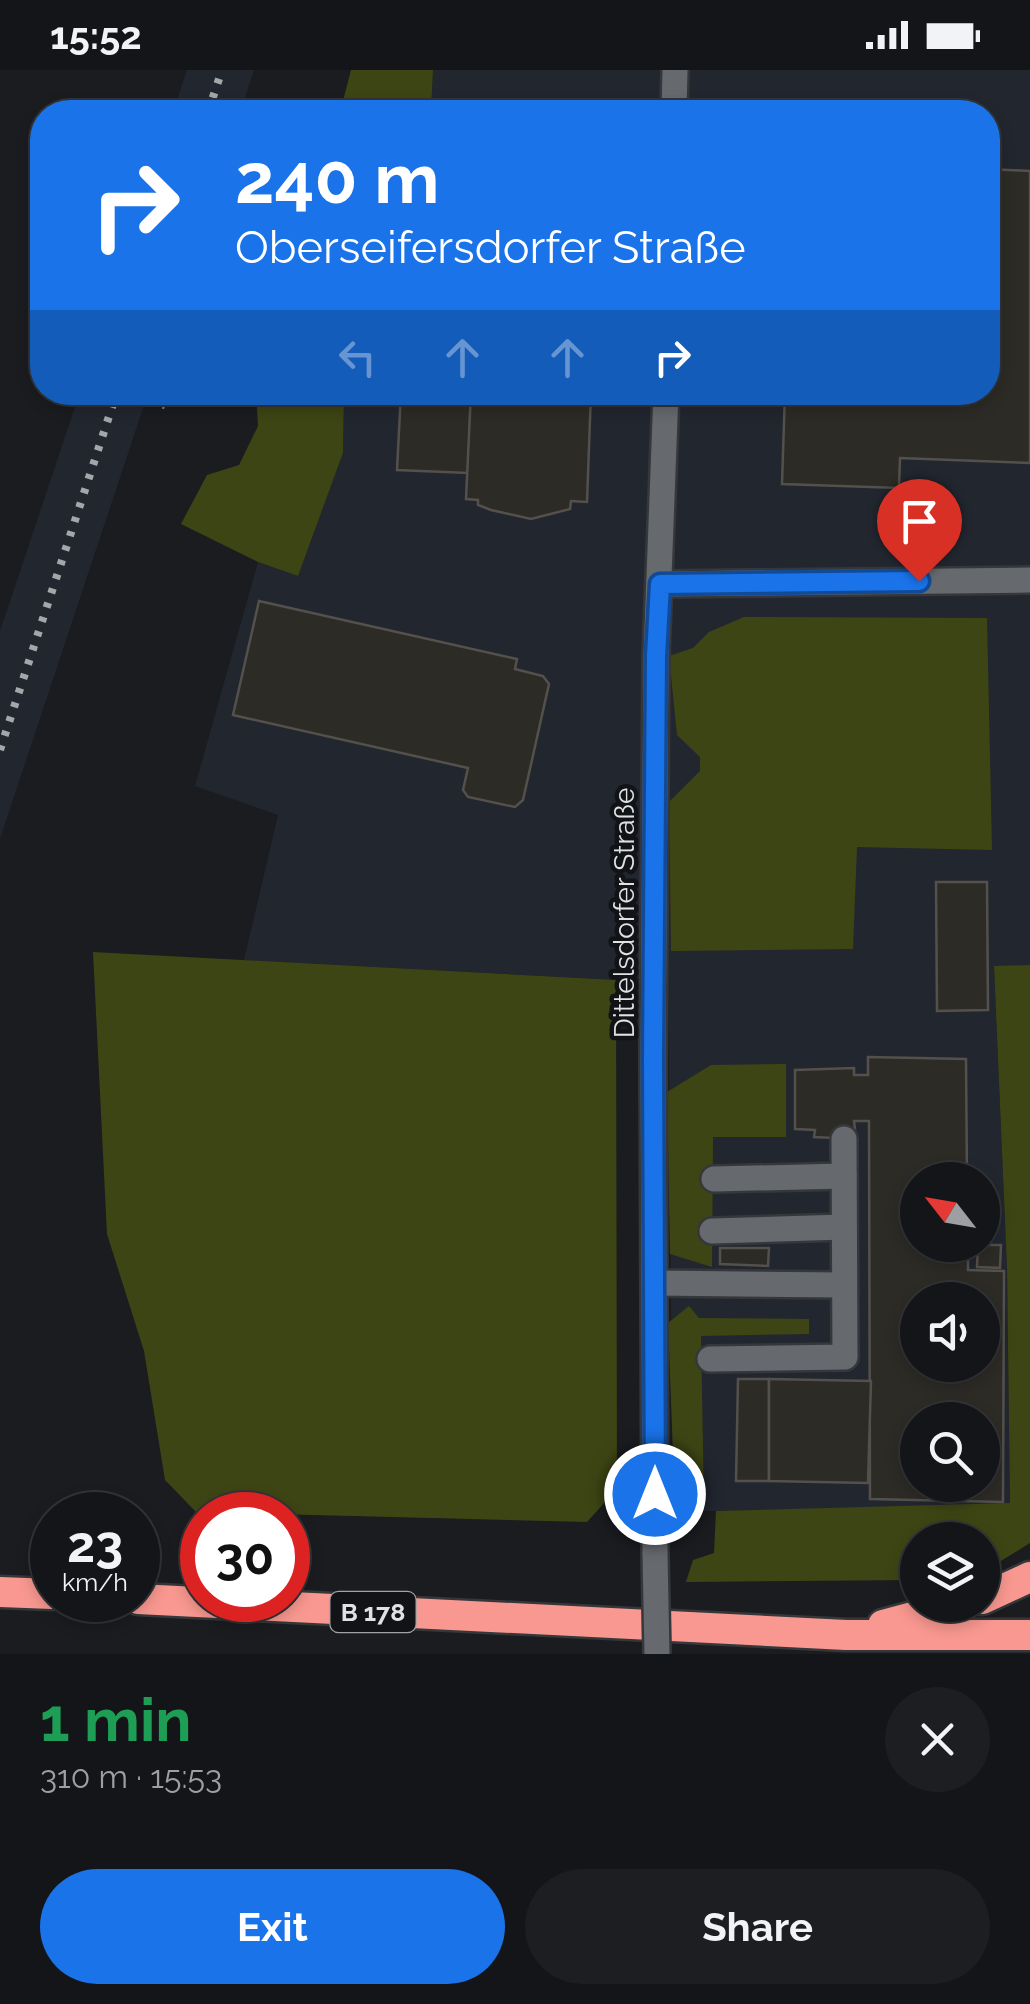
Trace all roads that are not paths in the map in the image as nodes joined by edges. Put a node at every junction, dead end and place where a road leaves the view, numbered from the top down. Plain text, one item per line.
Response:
1 (675, 70) edge
2 (674, 100) edge
3 (666, 405) edge
4 (1030, 580) edge
5 (660, 584) junction
6 (844, 1139) dead end
7 (844, 1176) junction
8 (714, 1180) dead end
9 (844, 1227) junction
10 (712, 1231) dead end
11 (655, 1283) junction
12 (844, 1285) junction
13 (710, 1358) dead end
14 (1030, 1577) edge
15 (1000, 1591) edge
16 (0, 1592) edge
17 (30, 1593) edge
18 (160, 1600) edge
19 (900, 1620) edge
20 (846, 1635) junction
21 (1030, 1635) edge
22 (657, 1654) edge
23 (936, 1654) edge

1 - 2 street
3 - 5 street, Dittelsdorfer Straße
4 - 5 street
5 - 11 street, Dittelsdorfer Straße
6 - 7 street
7 - 8 street
7 - 9 street
9 - 10 street
9 - 12 street
11 - 12 street
11 - 22 street, Dittelsdorfer Straße, bridge
12 - 13 street
14 - 15 highway
16 - 17 highway
18 - 20 highway, B 178
19 - 20 highway
20 - 21 highway, B 178
20 - 23 highway

